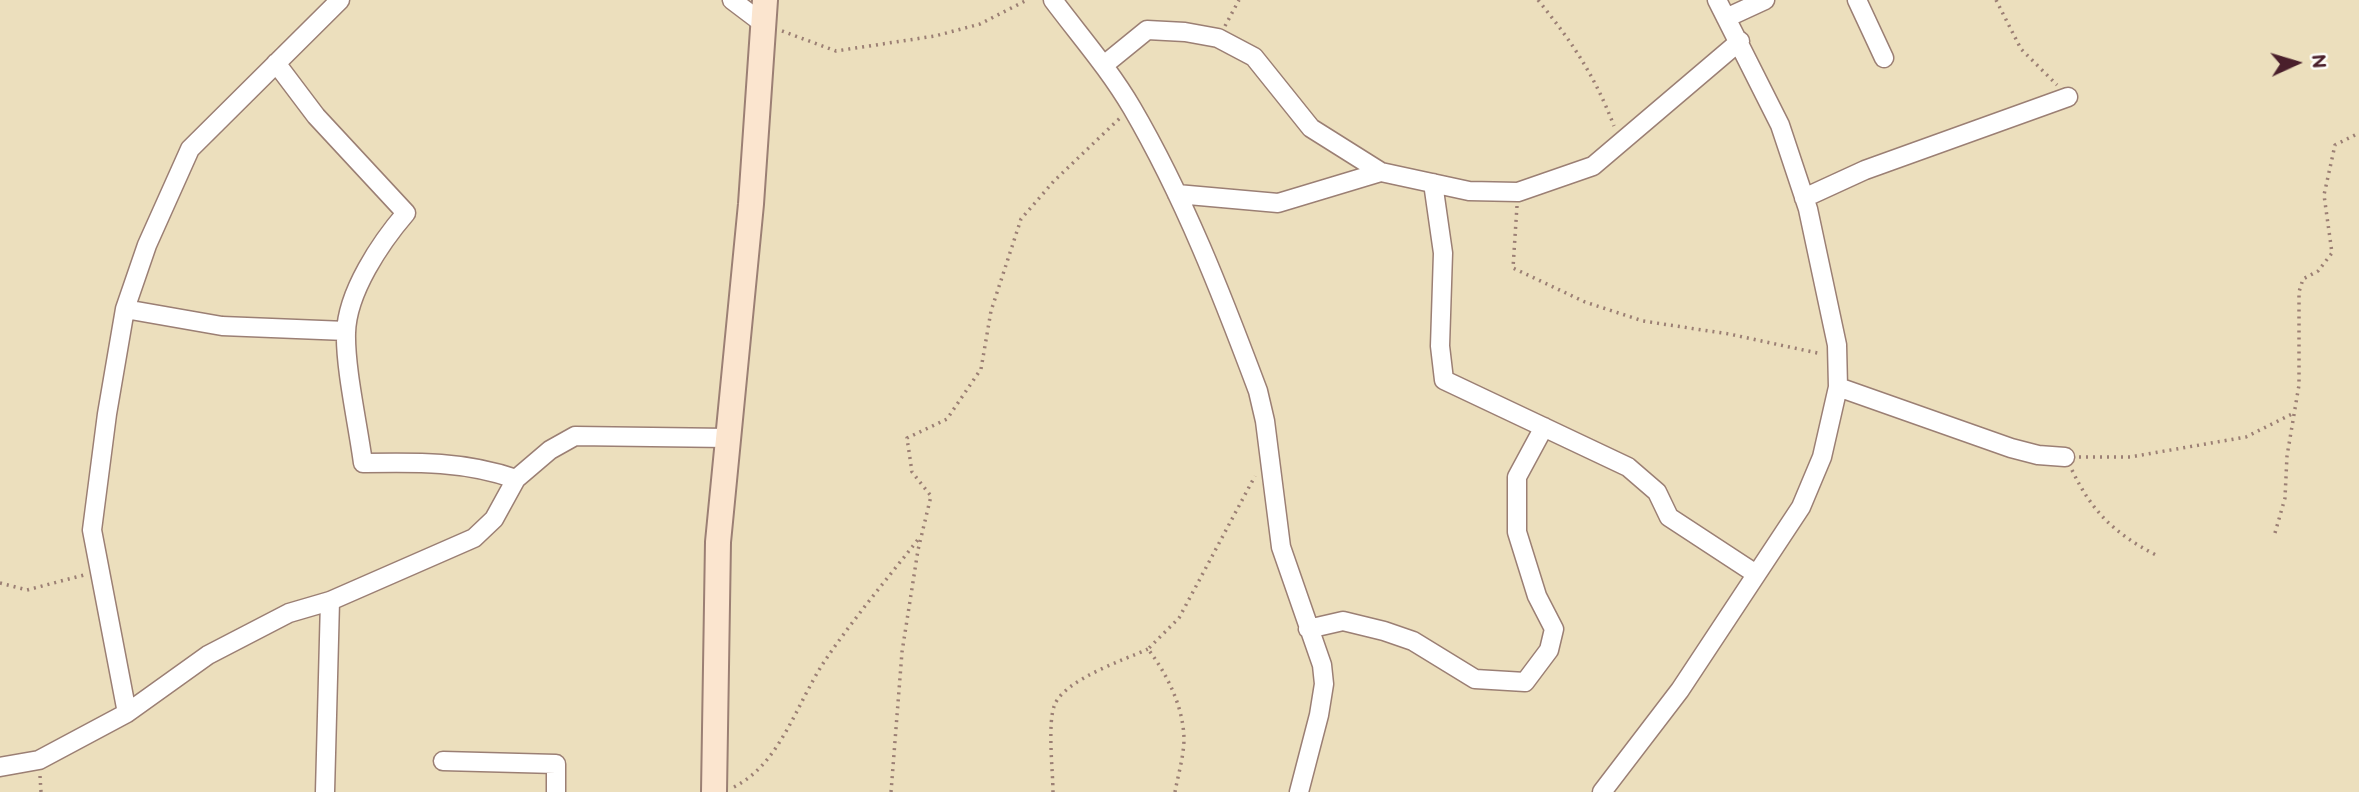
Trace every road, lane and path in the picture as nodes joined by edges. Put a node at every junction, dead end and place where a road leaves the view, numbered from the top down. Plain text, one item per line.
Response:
1 (340, 0) edge
2 (732, 0) edge
3 (765, 0) edge
4 (1027, 0) edge
5 (1053, 0) edge
6 (1239, 0) edge
7 (1538, 0) edge
8 (1717, 0) edge
9 (1765, 0) edge
10 (1857, 0) edge
11 (1996, 0) edge
12 (1726, 18) junction
13 (765, 25) junction
14 (1218, 38) junction
15 (1740, 41) junction
16 (1884, 58) dead end
17 (276, 63) junction
18 (1104, 65) junction
19 (2068, 97) joint
20 (1131, 107) junction
21 (2359, 133) edge
22 (1620, 143) junction
23 (1381, 172) junction
24 (1433, 183) junction
25 (1518, 192) junction
26 (1177, 194) junction
27 (1804, 198) junction
28 (125, 309) junction
29 (346, 331) junction
30 (1837, 358) junction
31 (1838, 387) junction
32 (2294, 413) junction
33 (1544, 426) junction
34 (728, 439) junction
35 (1268, 449) junction
36 (2065, 457) junction
37 (516, 479) junction
38 (2275, 533) dead end
39 (921, 536) junction
40 (2156, 555) dead end
41 (100, 571) junction
42 (1756, 574) junction
43 (0, 583) edge
44 (330, 601) junction
45 (1308, 629) junction
46 (1148, 649) junction
47 (127, 713) junction
48 (443, 761) dead end
49 (0, 767) edge
50 (325, 792) edge
51 (556, 792) edge
52 (714, 792) edge
53 (724, 792) edge
54 (891, 792) edge
55 (1053, 792) edge
56 (1175, 792) edge
57 (1298, 792) edge
58 (1602, 792) edge

1 - 17 street
2 - 13 street
3 - 13 main road
4 - 13 path
5 - 18 street
6 - 14 path
7 - 22 path
8 - 12 street
9 - 12 street
10 - 16 street
11 - 19 path
12 - 15 street
13 - 34 main road
14 - 18 street
14 - 23 street
15 - 22 street
15 - 27 street
17 - 28 street
17 - 29 street
18 - 20 street
19 - 27 street
20 - 26 street
20 - 39 path
21 - 32 path
22 - 25 street
23 - 24 street
23 - 26 street
24 - 25 street
24 - 33 street
25 - 30 path
26 - 35 street
27 - 30 street
28 - 29 street
28 - 41 street
29 - 37 street
30 - 31 street
31 - 36 street
31 - 42 street
32 - 36 path
32 - 38 path
33 - 42 street
33 - 45 street
34 - 37 street
34 - 52 main road
35 - 45 street
35 - 46 path
36 - 40 path
37 - 44 street
39 - 53 path
39 - 54 path
41 - 43 path
41 - 47 street
42 - 58 street
44 - 47 street
44 - 50 street
45 - 57 street
46 - 55 path
46 - 56 path
47 - 49 street
48 - 51 street

